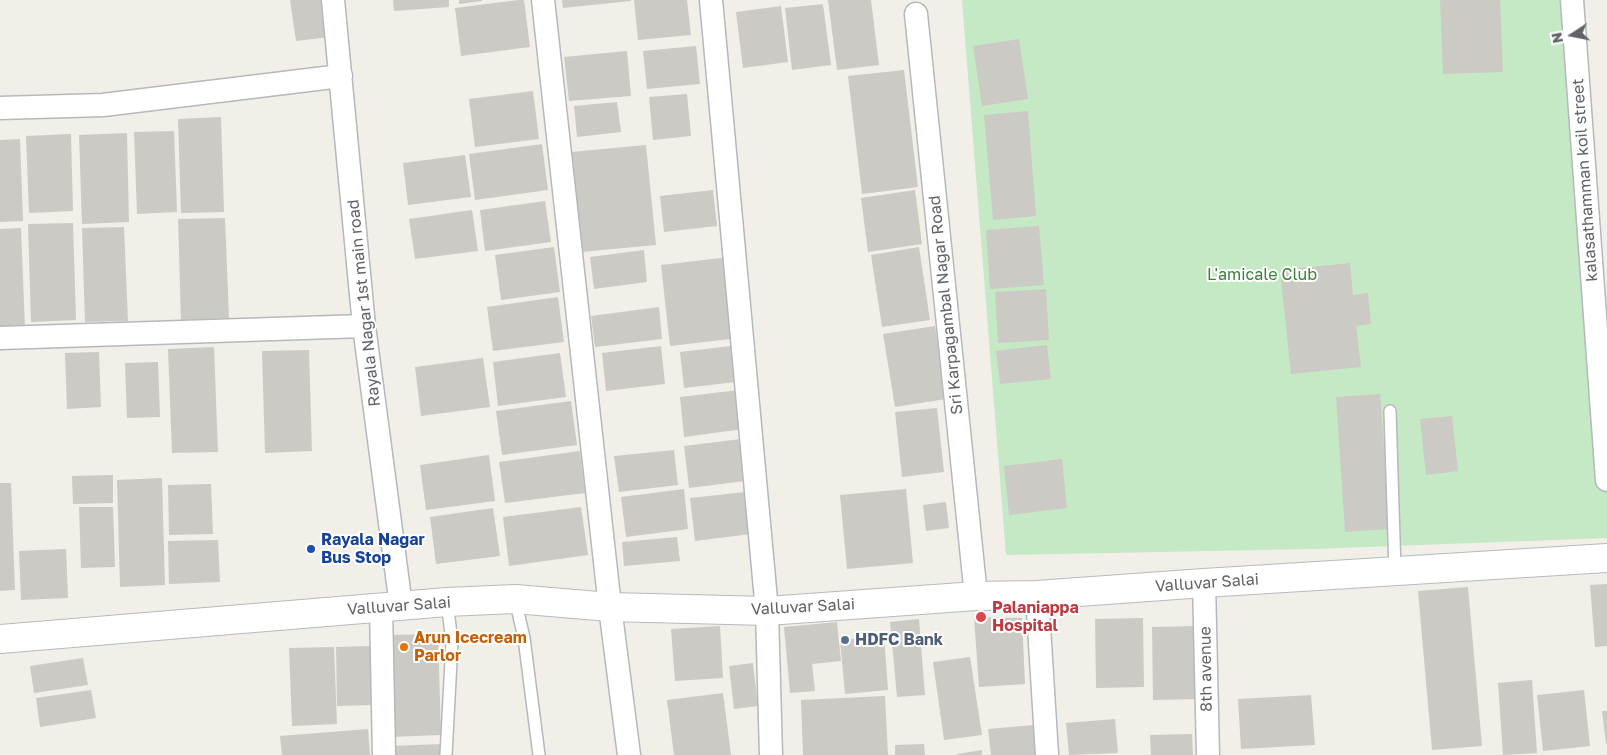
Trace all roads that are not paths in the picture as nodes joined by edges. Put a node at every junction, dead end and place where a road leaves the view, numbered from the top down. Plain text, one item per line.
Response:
1 (334, 0) edge
2 (543, 0) edge
3 (711, 0) edge
4 (1572, 0) edge
5 (916, 14) dead end
6 (341, 76) junction
7 (0, 108) edge
8 (364, 326) junction
9 (0, 338) edge
10 (1390, 411) dead end
11 (1606, 450) edge
12 (1607, 480) edge
13 (1607, 558) edge
14 (1396, 572) junction
15 (1204, 583) junction
16 (1037, 595) junction
17 (976, 596) junction
18 (515, 599) junction
19 (448, 602) junction
20 (391, 606) junction
21 (610, 607) junction
22 (767, 611) junction
23 (0, 639) edge
24 (384, 755) edge
25 (446, 755) edge
26 (539, 755) edge
27 (629, 755) edge
28 (770, 755) edge
29 (1047, 755) edge
30 (1208, 755) edge

1 - 6 street, Rayala Nagar 1st main road
2 - 21 street
3 - 22 street
4 - 11 street, kalasathamman koil street
5 - 17 street, Sri Karpagambal Nagar Road
6 - 7 street
6 - 8 street, Rayala Nagar 1st main road
8 - 9 street
8 - 20 street, Rayala Nagar 1st main road
10 - 14 lane
11 - 12 street, kalasathamman koil street
13 - 14 main road, Valluvar Salai
14 - 15 main road, Valluvar Salai
15 - 16 main road, Valluvar Salai
15 - 30 street, 8th avenue
16 - 17 main road, Valluvar Salai
16 - 29 street
17 - 22 main road, Valluvar Salai
18 - 19 main road, Valluvar Salai
18 - 21 main road, Valluvar Salai
18 - 26 lane
19 - 20 main road, Valluvar Salai
19 - 25 lane
20 - 23 main road, Valluvar Salai
20 - 24 street, Rayala Nagar 1st main road
21 - 22 main road, Valluvar Salai
21 - 27 street
22 - 28 street

